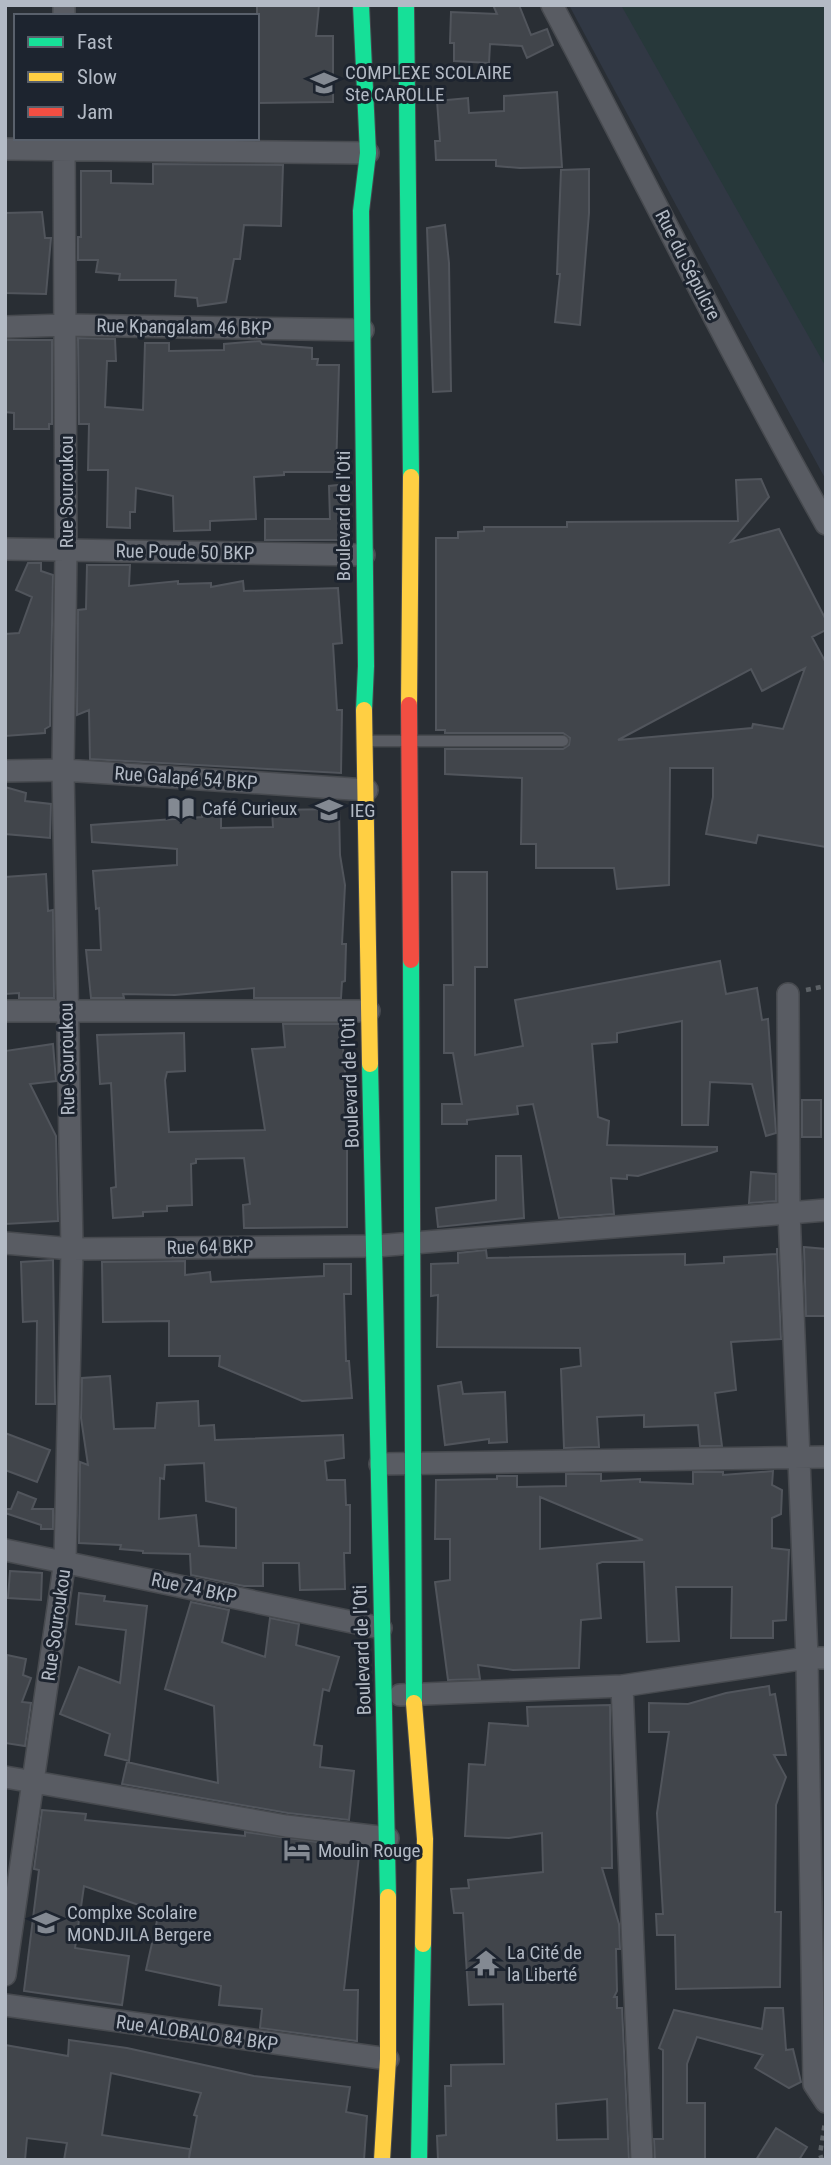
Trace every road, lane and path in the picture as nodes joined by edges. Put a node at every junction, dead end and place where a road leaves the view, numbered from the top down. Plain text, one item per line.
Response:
1 (361, 5) edge
2 (406, 5) edge
3 (552, 5) edge
4 (64, 143) edge
5 (5, 149) edge
6 (368, 153) junction
7 (65, 325) junction
8 (5, 327) edge
9 (363, 330) junction
10 (826, 524) edge
11 (5, 549) edge
12 (66, 550) junction
13 (364, 555) junction
14 (362, 741) junction
15 (408, 741) junction
16 (563, 741) dead end
17 (63, 770) junction
18 (5, 771) edge
19 (368, 790) junction
20 (788, 994) dead end
21 (369, 1011) junction
22 (5, 1012) edge
23 (66, 1013) junction
24 (826, 1210) edge
25 (789, 1212) junction
26 (5, 1243) edge
27 (414, 1243) junction
28 (376, 1246) junction
29 (72, 1249) junction
30 (826, 1457) edge
31 (800, 1458) junction
32 (380, 1464) junction
33 (414, 1464) junction
34 (5, 1550) edge
35 (65, 1560) junction
36 (381, 1628) junction
37 (816, 1658) edge
38 (622, 1686) junction
39 (384, 1694) junction
40 (413, 1696) junction
41 (5, 1777) edge
42 (34, 1782) junction
43 (388, 1838) junction
44 (818, 1908) edge
45 (5, 1975) edge
46 (5, 2005) edge
47 (388, 2059) junction
48 (826, 2102) edge
49 (826, 2118) edge
50 (382, 2160) edge
51 (419, 2160) edge
52 (642, 2160) edge
53 (822, 2160) edge

1 - 6 main road, Boulevard de l'Oti
2 - 15 main road
3 - 10 street, Rue du Sépulcre
4 - 5 street
4 - 6 street
4 - 7 street, Rue Souroukou
6 - 9 main road, Boulevard de l'Oti
7 - 8 street, Rue Kpangalam 46 BKP
7 - 9 street, Rue Kpangalam 46 BKP
7 - 12 street, Rue Souroukou
9 - 13 main road, Boulevard de l'Oti
11 - 12 street, Rue Poude 50 BKP
12 - 13 street, Rue Poude 50 BKP
12 - 17 street, Rue Souroukou
13 - 14 main road, Boulevard de l'Oti
14 - 15 lane
14 - 19 main road, Boulevard de l'Oti
15 - 16 lane
15 - 27 main road
17 - 18 street, Rue Galapé 54 BKP
17 - 19 street, Rue Galapé 54 BKP
17 - 23 street, Rue Souroukou
19 - 21 main road, Boulevard de l'Oti
20 - 25 street
21 - 23 street
21 - 28 main road, Boulevard de l'Oti
22 - 23 street
23 - 29 street, Rue Souroukou
24 - 25 street, Rue 64 BKP
25 - 27 street, Rue 64 BKP
25 - 31 street
26 - 29 street, Rue 64 BKP
27 - 28 street, Rue 64 BKP
27 - 33 main road
28 - 29 street, Rue 64 BKP
28 - 32 main road, Boulevard de l'Oti
29 - 35 street, Rue Souroukou
30 - 31 street
31 - 33 street
31 - 37 street
32 - 33 street
32 - 36 main road, Boulevard de l'Oti
33 - 40 main road
34 - 35 street, Rue 74 BKP
35 - 36 street, Rue 74 BKP
35 - 42 street, Rue Souroukou
36 - 39 main road, Boulevard de l'Oti
37 - 38 street
37 - 44 street
38 - 40 street
38 - 52 street
39 - 40 street
39 - 43 main road, Boulevard de l'Oti
40 - 51 main road
41 - 42 street
42 - 43 street
42 - 45 street, Rue Souroukou
43 - 47 main road, Boulevard de l'Oti
44 - 48 street
46 - 47 street, Rue ALOBALO 84 BKP
47 - 50 main road, Boulevard de l'Oti
49 - 53 path

